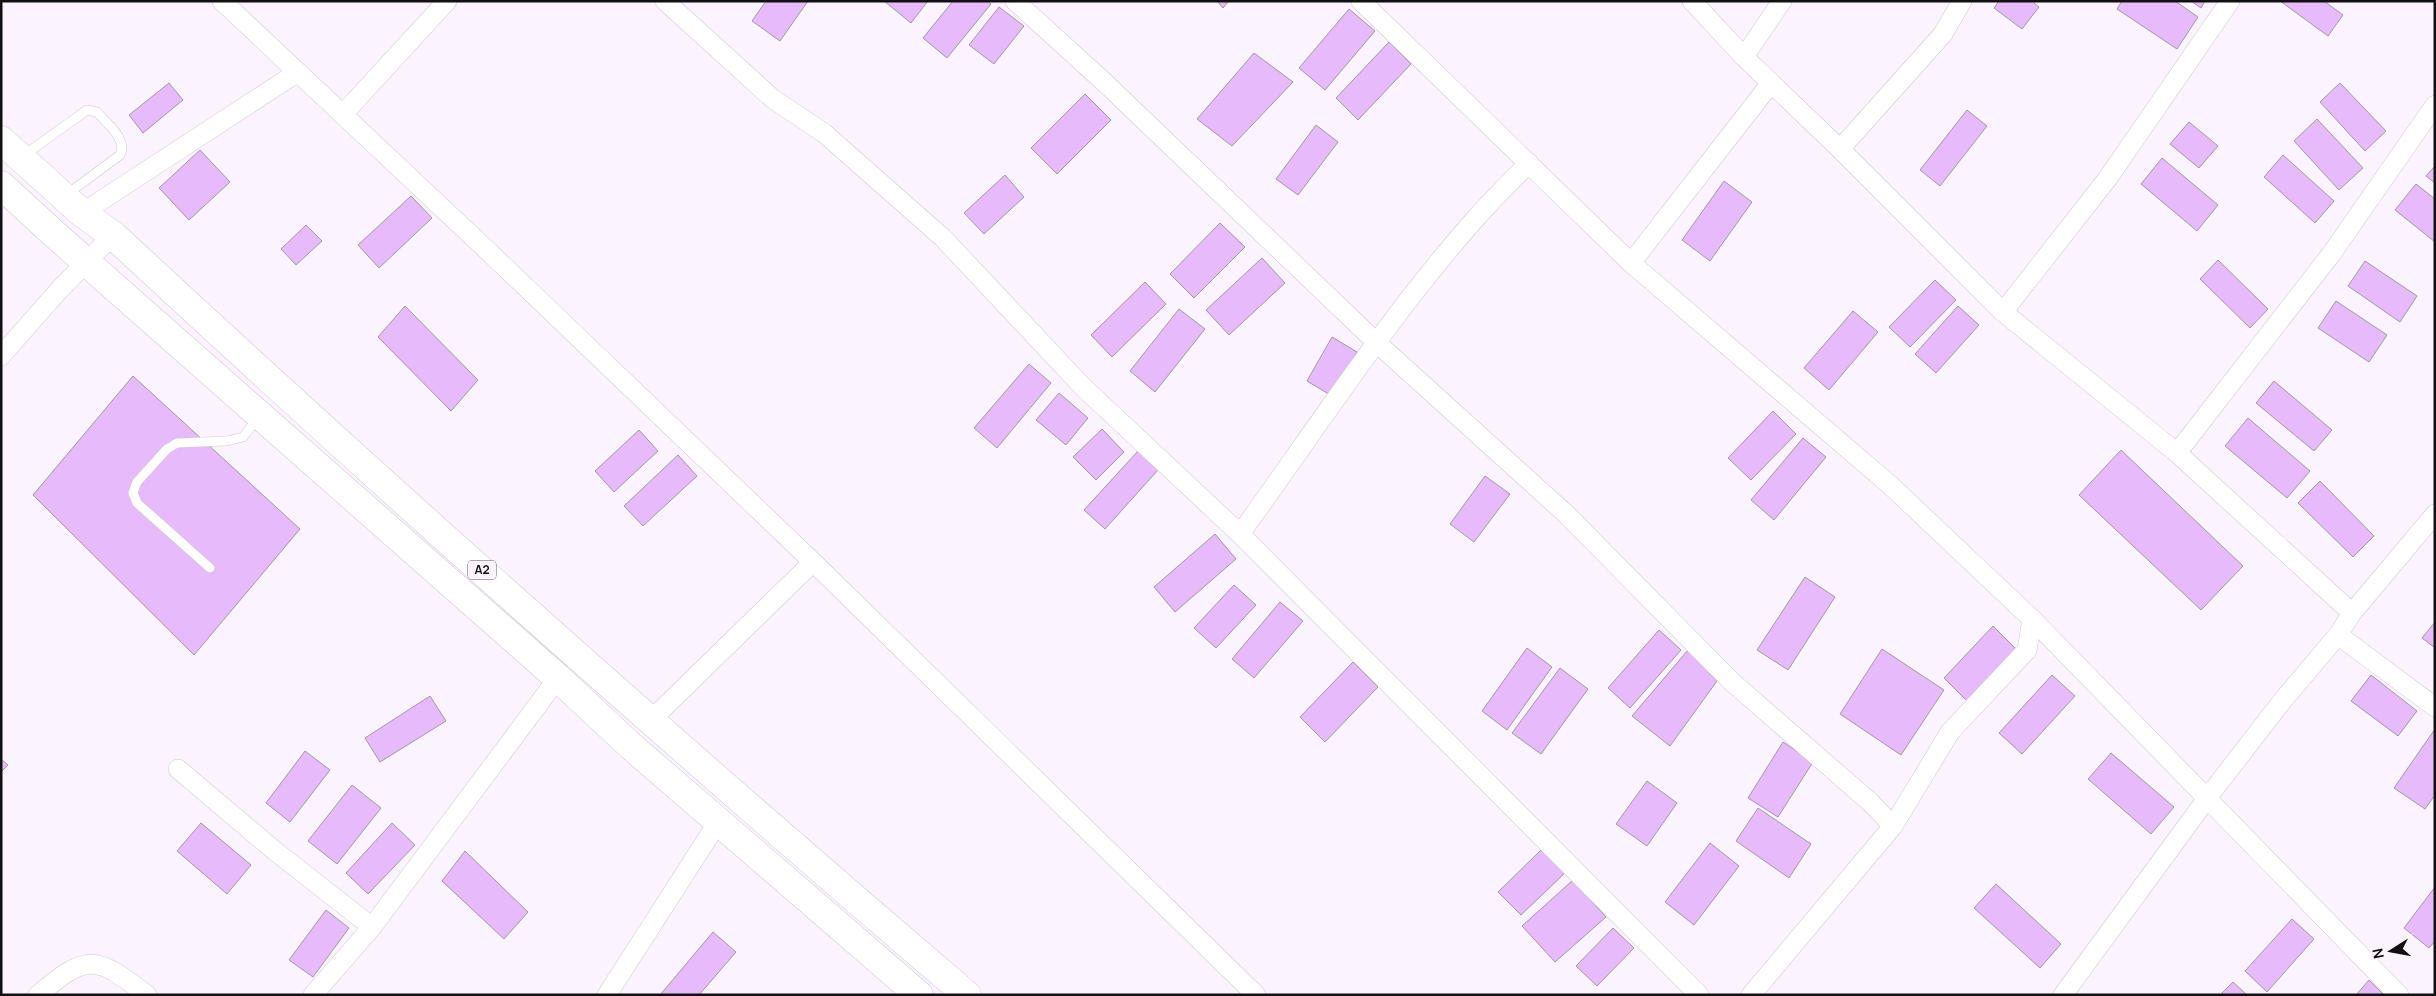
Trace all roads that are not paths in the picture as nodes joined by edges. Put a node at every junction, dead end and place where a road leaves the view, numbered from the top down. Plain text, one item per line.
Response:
1 (222, 1) edge
2 (447, 1) edge
3 (665, 1) edge
4 (1015, 1) edge
5 (1361, 1) edge
6 (1692, 1) edge
7 (1782, 1) edge
8 (1962, 1) edge
9 (2230, 1) edge
10 (1744, 57) junction
11 (298, 72) junction
12 (1772, 83) junction
13 (2435, 105) edge
14 (343, 114) junction
15 (11, 149) edge
16 (1840, 149) junction
17 (1529, 163) junction
18 (1, 185) edge
19 (73, 205) junction
20 (113, 236) junction
21 (86, 262) junction
22 (1631, 263) junction
23 (2003, 312) junction
24 (1377, 343) junction
25 (1, 356) edge
26 (260, 416) junction
27 (2177, 453) junction
28 (2435, 514) edge
29 (1240, 534) junction
30 (813, 562) junction
31 (210, 568) dead end
32 (2352, 613) junction
33 (2032, 619) junction
34 (2338, 635) junction
35 (558, 678) junction
36 (2435, 707) edge
37 (649, 722) junction
38 (178, 769) dead end
39 (2208, 797) junction
40 (718, 822) junction
41 (1893, 826) junction
42 (372, 927) junction
43 (38, 995) edge
44 (147, 995) edge
45 (313, 995) edge
46 (607, 995) edge
47 (920, 995) edge
48 (966, 995) edge
49 (1256, 995) edge
50 (1699, 995) edge
51 (1751, 995) edge
52 (2063, 995) edge
53 (2399, 995) edge

1 - 11 street
2 - 14 street
3 - 29 street
4 - 24 street
5 - 17 street
6 - 10 street
7 - 10 street
8 - 16 street
9 - 23 street
10 - 12 street
11 - 14 street
11 - 19 street
12 - 16 street
12 - 22 street
13 - 27 street
14 - 30 street
15 - 19 highway, A2
15 - 19 lane
16 - 23 street
17 - 22 street
17 - 24 street
18 - 21 highway, A2
19 - 20 highway, A2
20 - 21 street
20 - 37 highway, A2
21 - 25 street
21 - 26 highway, A2
22 - 33 street
23 - 27 street
24 - 29 street
24 - 41 street
26 - 31 lane
26 - 35 highway, A2
27 - 32 street
28 - 32 street
29 - 50 street
30 - 37 street
30 - 49 street
32 - 34 street
33 - 39 street
33 - 41 street
34 - 36 street
34 - 39 street
35 - 40 highway, A2
35 - 42 street
37 - 48 highway, A2
38 - 42 street
39 - 52 street
39 - 53 street
40 - 46 street
40 - 47 highway, A2
41 - 51 street
42 - 45 street
43 - 44 street

